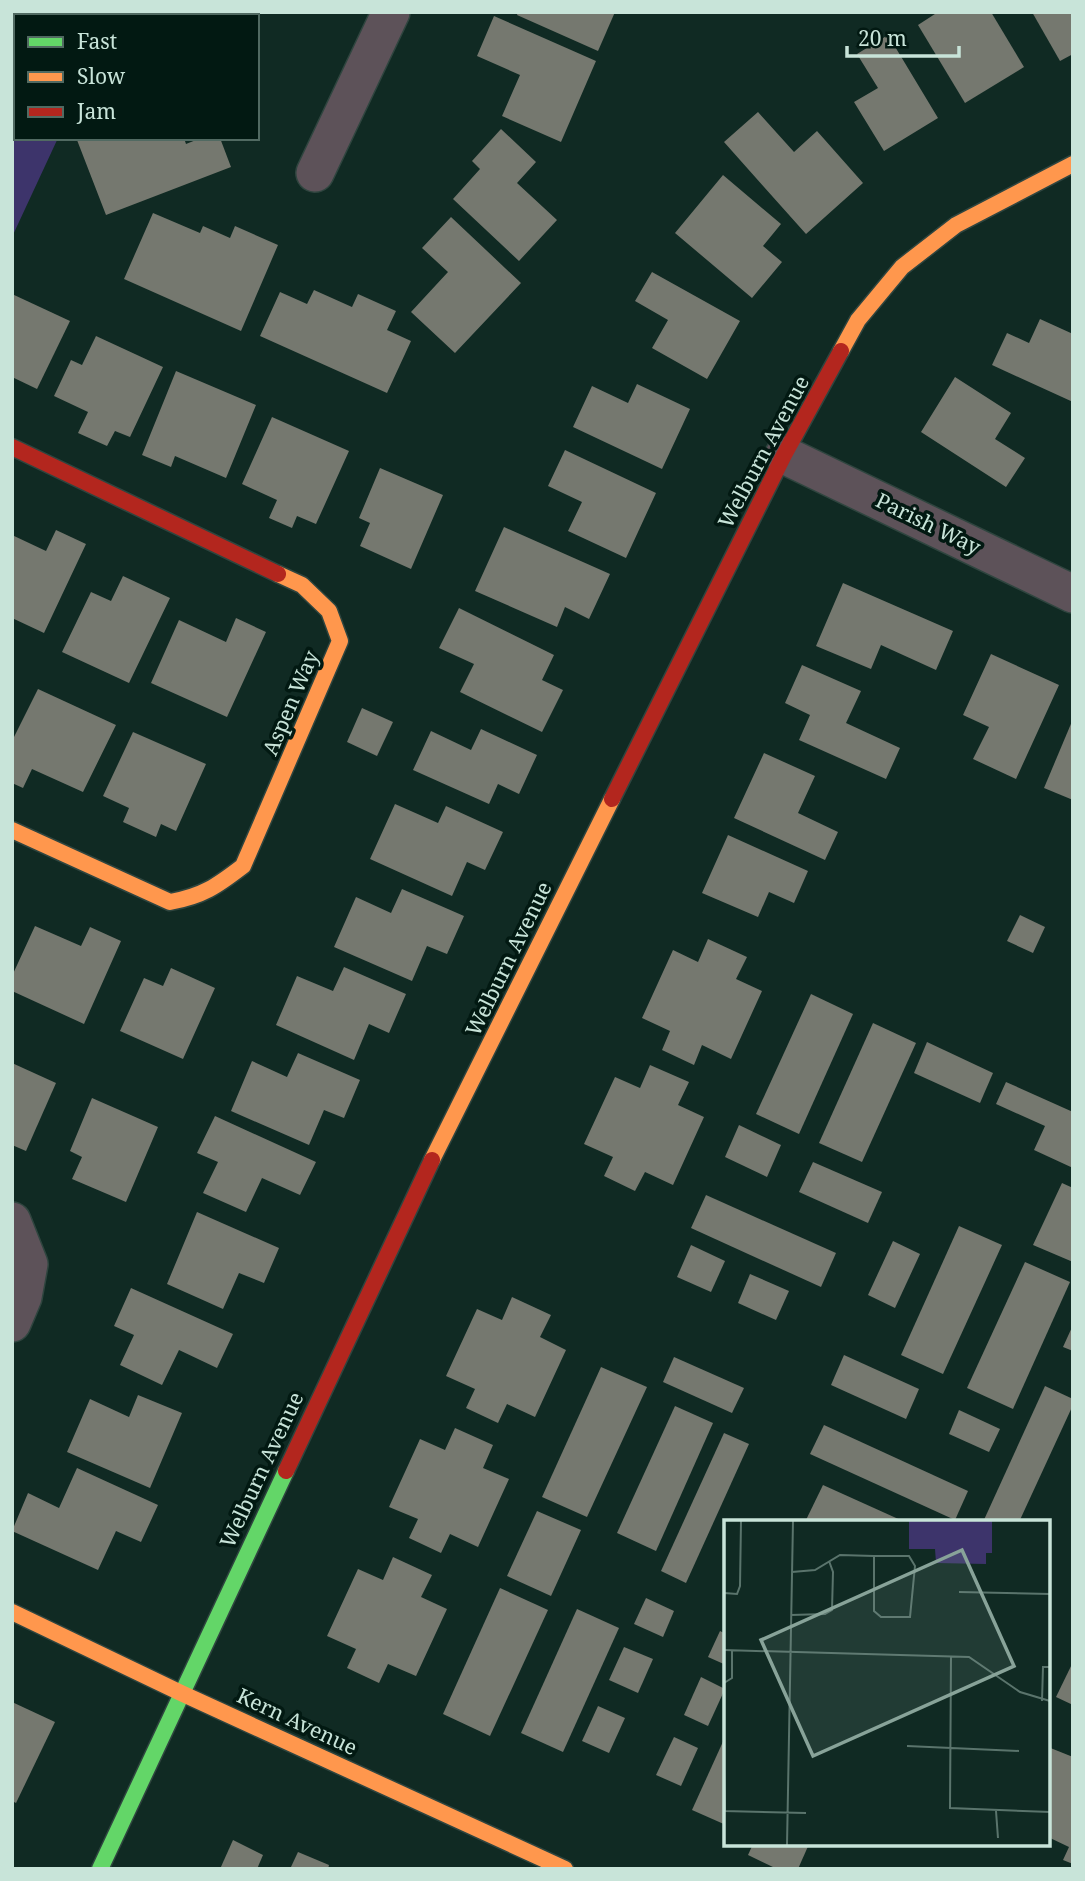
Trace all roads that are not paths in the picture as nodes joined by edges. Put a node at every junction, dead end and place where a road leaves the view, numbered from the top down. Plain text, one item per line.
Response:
1 (391, 12) edge
2 (1073, 164) edge
3 (315, 173) dead end
4 (12, 447) edge
5 (784, 455) junction
6 (1073, 594) edge
7 (12, 830) edge
8 (12, 1221) edge
9 (12, 1323) edge
10 (12, 1612) edge
11 (181, 1693) junction
12 (100, 1869) edge
13 (565, 1869) edge

1 - 3 street
2 - 5 main road, Welburn Avenue
4 - 7 main road, Aspen Way
5 - 6 street, Parish Way
5 - 11 main road, Welburn Avenue
8 - 9 street
10 - 11 main road, Kern Avenue
11 - 12 main road, Welburn Avenue
11 - 13 main road, Kern Avenue

